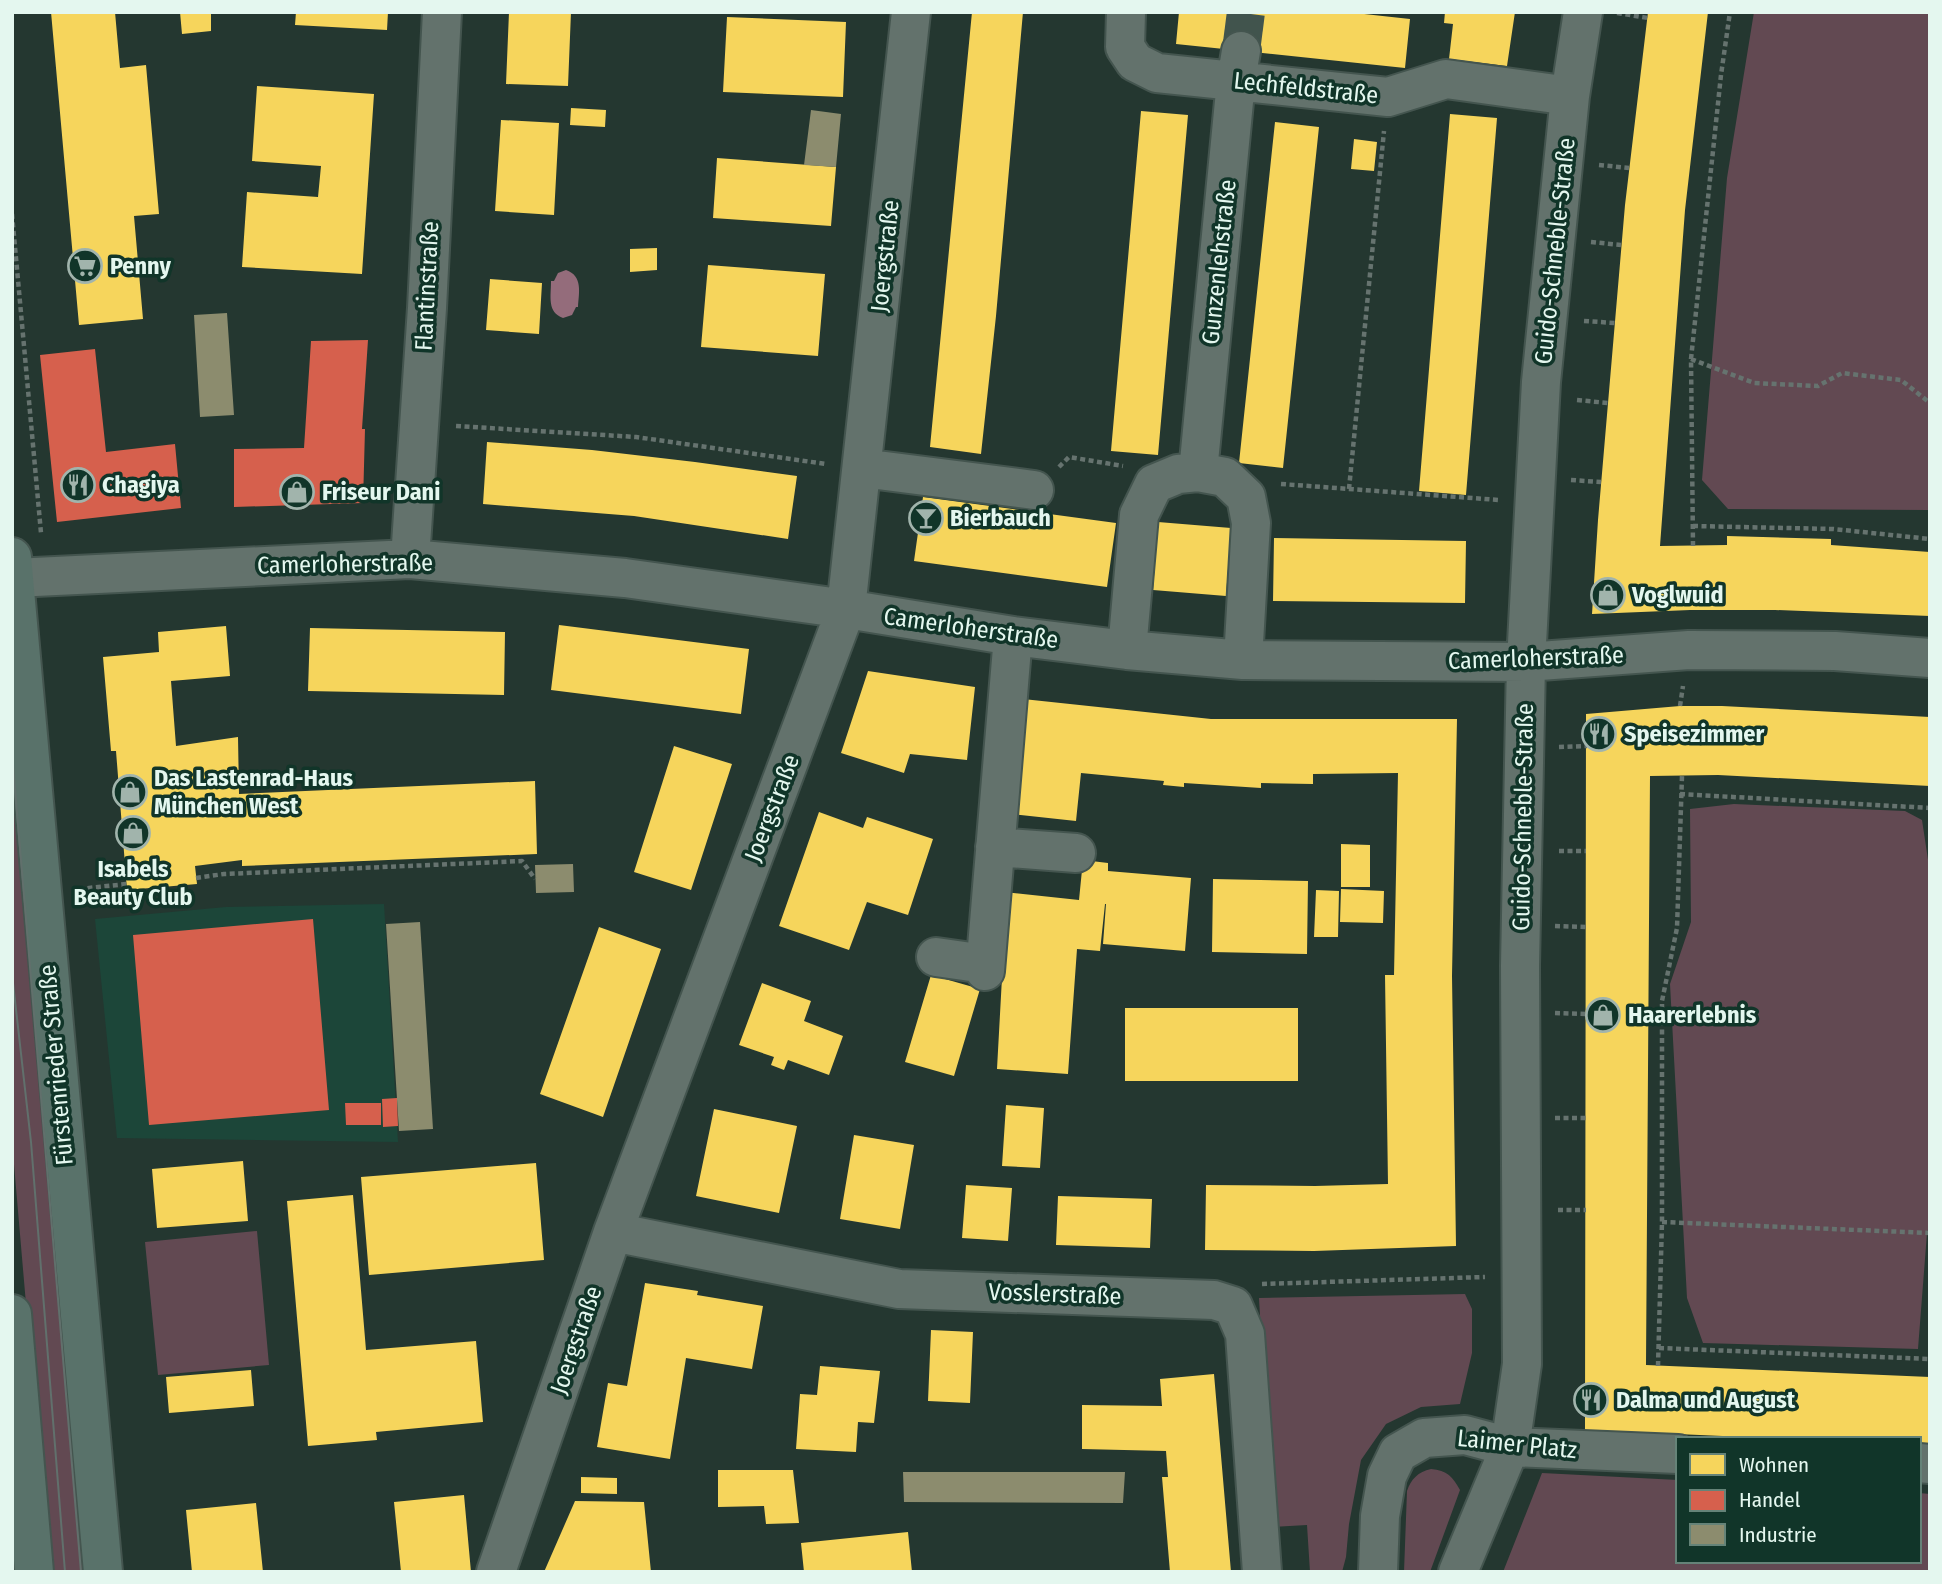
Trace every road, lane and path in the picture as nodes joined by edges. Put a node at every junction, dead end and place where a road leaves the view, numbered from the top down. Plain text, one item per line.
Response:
1 (442, 12) edge
2 (911, 12) edge
3 (1126, 12) edge
4 (1583, 12) edge
5 (1611, 12) edge
6 (1730, 12) edge
7 (1648, 18) dead end
8 (1239, 66) junction
9 (1570, 96) junction
10 (1388, 97) junction
11 (12, 214) edge
12 (1691, 359) junction
13 (1930, 402) edge
14 (419, 424) junction
15 (862, 468) junction
16 (1198, 472) junction
17 (1154, 484) junction
18 (1349, 489) junction
19 (1034, 490) joint
20 (1246, 497) junction
21 (1535, 503) junction
22 (1693, 526) junction
23 (1930, 539) edge
24 (1693, 546) dead end
25 (410, 559) junction
26 (24, 571) edge
27 (846, 609) junction
28 (1013, 636) junction
29 (1127, 650) junction
30 (1930, 658) edge
31 (1243, 660) junction
32 (1526, 662) junction
33 (1682, 776) dead end
34 (1680, 794) junction
35 (1930, 808) edge
36 (995, 847) junction
37 (1076, 853) dead end
38 (196, 878) dead end
39 (535, 879) dead end
40 (127, 884) dead end
41 (78, 889) dead end
42 (936, 957) dead end
43 (1662, 1222) junction
44 (613, 1232) junction
45 (1930, 1233) edge
46 (1520, 1276) junction
47 (1233, 1306) junction
48 (12, 1314) edge
49 (1659, 1348) junction
50 (1930, 1359) edge
51 (1658, 1366) dead end
52 (1510, 1447) junction
53 (1676, 1454) edge
54 (34, 1572) edge
55 (103, 1572) edge
56 (496, 1572) edge
57 (1262, 1572) edge
58 (1378, 1572) edge
59 (1458, 1572) edge

1 - 14 street, Flantinstraße
2 - 15 street, Joergstraße
3 - 8 street, Lechfeldstraße
4 - 9 street, Guido-Schneble-Straße
5 - 7 path
6 - 12 path
8 - 10 street, Lechfeldstraße
8 - 16 street, Gunzenlehstraße
9 - 10 street, Lechfeldstraße
9 - 21 street, Guido-Schneble-Straße
10 - 18 path
11 - 26 path
12 - 13 path
12 - 22 path
14 - 15 path
14 - 25 street, Flantinstraße
15 - 19 street
15 - 27 street, Joergstraße
16 - 17 street
16 - 20 street
17 - 19 path
17 - 29 street
18 - 20 path
18 - 21 path
20 - 31 street
21 - 32 street, Guido-Schneble-Straße
22 - 23 path
22 - 24 path
25 - 26 street, Camerloherstraße
25 - 27 street, Camerloherstraße
26 - 55 main road, Fürstenrieder Straße
27 - 28 street, Camerloherstraße
27 - 44 street, Joergstraße
28 - 29 street, Camerloherstraße
28 - 36 street
29 - 31 street, Camerloherstraße
30 - 32 street, Camerloherstraße
31 - 32 street, Camerloherstraße
32 - 46 street, Guido-Schneble-Straße
33 - 34 path
34 - 35 path
34 - 43 path
36 - 37 street
36 - 42 street
38 - 39 path
40 - 41 path
43 - 45 path
43 - 49 path
44 - 47 street, Vosslerstraße
44 - 56 street, Joergstraße
46 - 47 path
46 - 52 street, Guido-Schneble-Straße
47 - 57 street
48 - 54 main road
49 - 50 path
49 - 51 path
52 - 53 street, Laimer Platz
52 - 58 street, Laimer Platz
52 - 59 street, Guido-Schneble-Straße

